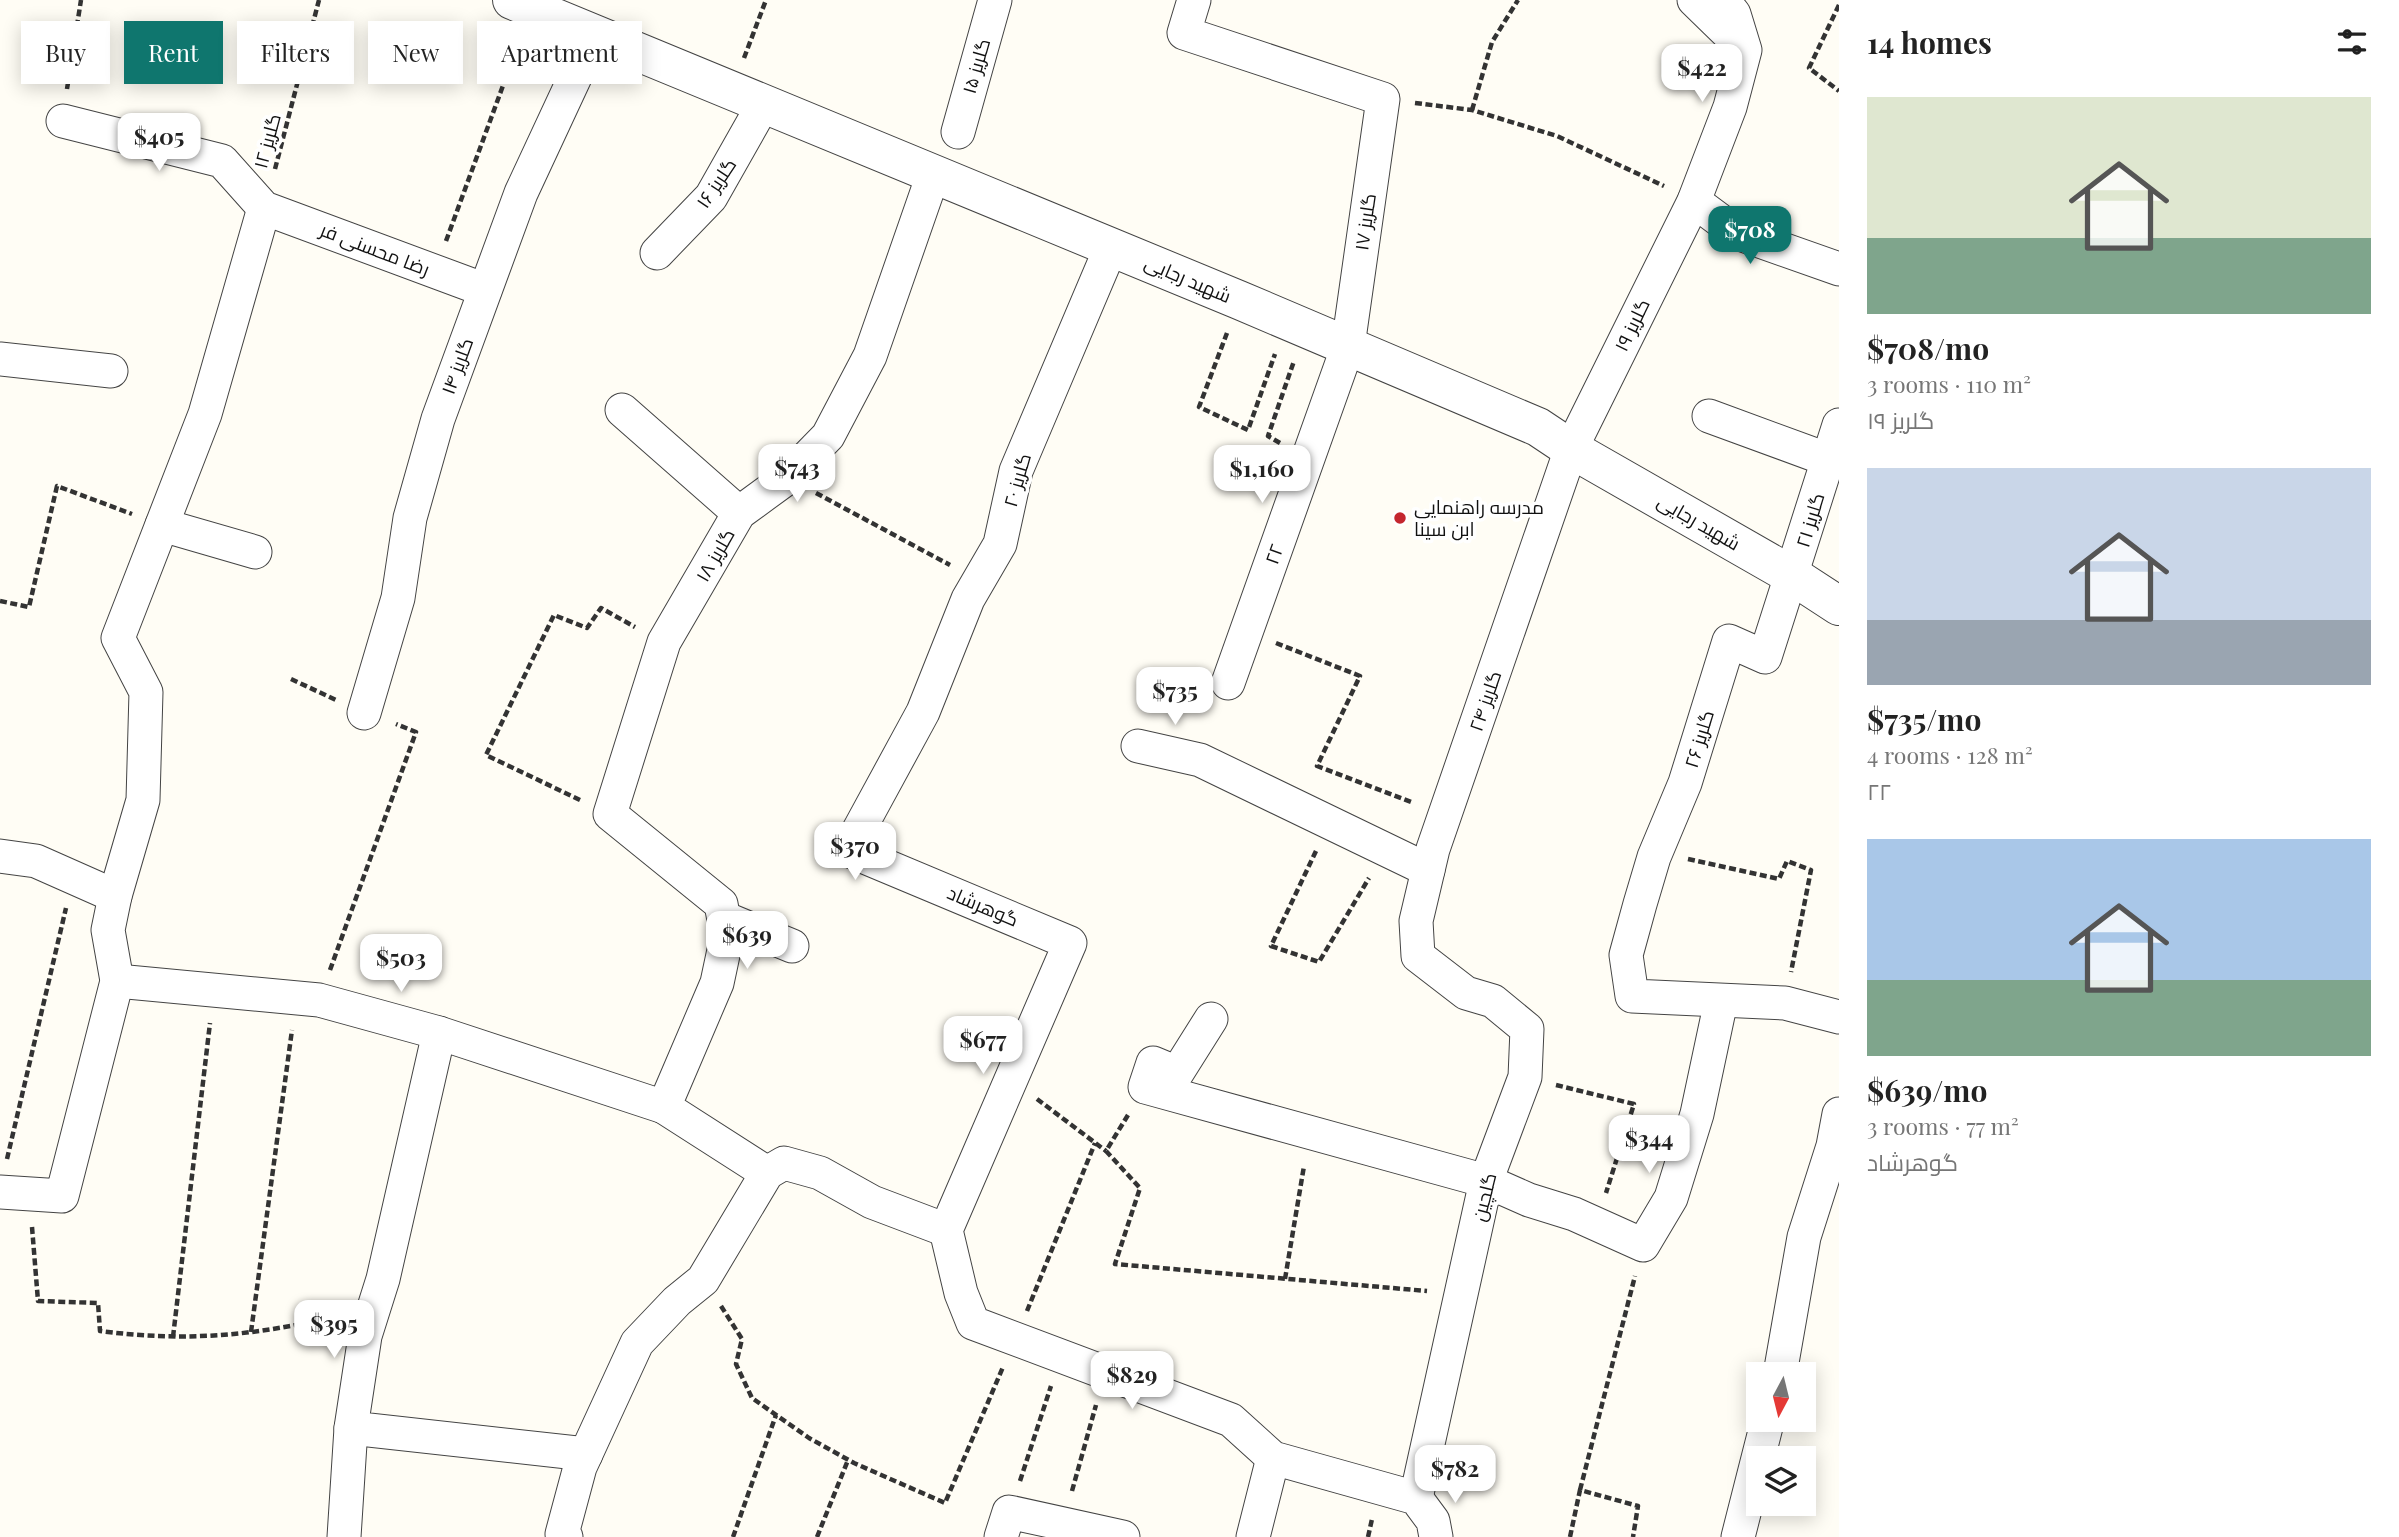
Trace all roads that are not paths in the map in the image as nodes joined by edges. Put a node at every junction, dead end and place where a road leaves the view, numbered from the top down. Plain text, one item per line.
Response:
1 (995, 0) edge
2 (1194, 0) edge
3 (1694, 0) edge
4 (1723, 0) edge
5 (522, 4) edge
6 (563, 21) edge
7 (1745, 50) junction
8 (642, 54) edge
9 (572, 84) edge
10 (747, 98) junction
11 (62, 121) road end
12 (958, 132) dead end
13 (933, 175) junction
14 (1694, 201) junction
15 (264, 208) junction
16 (1111, 247) junction
17 (657, 253) dead end
18 (1839, 269) edge
19 (485, 290) junction
20 (1348, 346) junction
21 (0, 359) edge
22 (111, 371) dead end
23 (622, 410) dead end
24 (1709, 416) dead end
25 (1839, 425) edge
26 (1571, 449) junction
27 (1829, 460) junction
28 (739, 513) junction
29 (162, 525) junction
30 (255, 552) dead end
31 (1793, 576) junction
32 (1839, 606) edge
33 (1228, 683) dead end
34 (923, 712) joint
35 (364, 713) road end
36 (1138, 746) dead end
37 (0, 856) edge
38 (1429, 870) junction
39 (115, 896) junction
40 (724, 918) junction
41 (792, 946) dead end
42 (1418, 956) joint
43 (117, 981) junction
44 (1721, 1001) junction
45 (1839, 1017) edge
46 (1211, 1019) dead end
47 (439, 1033) junction
48 (664, 1107) junction
49 (1839, 1114) edge
50 (1834, 1162) edge
51 (768, 1172) junction
52 (1486, 1181) junction
53 (12, 1182) edge
54 (946, 1230) junction
55 (1782, 1362) edge
56 (352, 1427) junction
57 (1765, 1432) edge
58 (586, 1454) junction
59 (1273, 1458) junction
60 (1416, 1498) junction
61 (1005, 1524) edge
62 (344, 1537) edge
63 (566, 1537) edge
64 (1124, 1537) edge
65 (1253, 1537) edge
66 (1436, 1537) edge
67 (1738, 1537) edge

1 - 12 street, گلریز ۱۵
2 - 20 street, گلریز ۱۷
3 - 7 street
4 - 7 street
5 - 6 street, شهید رجایی
7 - 14 street, گلریز ۱۹
8 - 10 street, شهید رجایی
9 - 19 street, گلریز ۱۴
10 - 13 street, شهید رجایی
10 - 17 street, گلریز ۱۶
11 - 15 street
13 - 16 street, شهید رجایی
13 - 28 street, گلریز ۱۸
14 - 18 street
14 - 26 street, گلریز ۱۹
15 - 19 street, رضا محسنی فر
15 - 29 street
16 - 20 street, شهید رجایی
16 - 34 street, گلریز ۲۰
19 - 35 street, گلریز ۱۴
20 - 26 street, شهید رجایی
20 - 33 street, ۲۲
21 - 22 street
23 - 28 street
24 - 27 street
25 - 27 street, گلریز ۲۱
26 - 31 street, شهید رجایی
26 - 38 street, گلریز ۲۴
27 - 31 street, گلریز ۲۱
28 - 40 street, گلریز ۱۸
29 - 30 street
29 - 39 street
31 - 32 street, شهید رجایی
31 - 44 street, گلریز ۲۶
34 - 54 street, گوهرشاد
36 - 38 street
37 - 39 street
38 - 42 street, گلریز ۲۴
39 - 43 street
40 - 41 street
40 - 48 street
42 - 52 street, گلچین
43 - 47 street
43 - 53 street
44 - 45 street
44 - 52 street
46 - 52 street
47 - 48 street
47 - 56 street
48 - 51 street
49 - 50 street
50 - 55 street
51 - 54 street
51 - 58 street
52 - 60 street, گلچین
54 - 59 street
56 - 58 street
56 - 62 street
57 - 67 street
58 - 63 street
59 - 60 street
59 - 65 street
60 - 66 street
61 - 64 street

